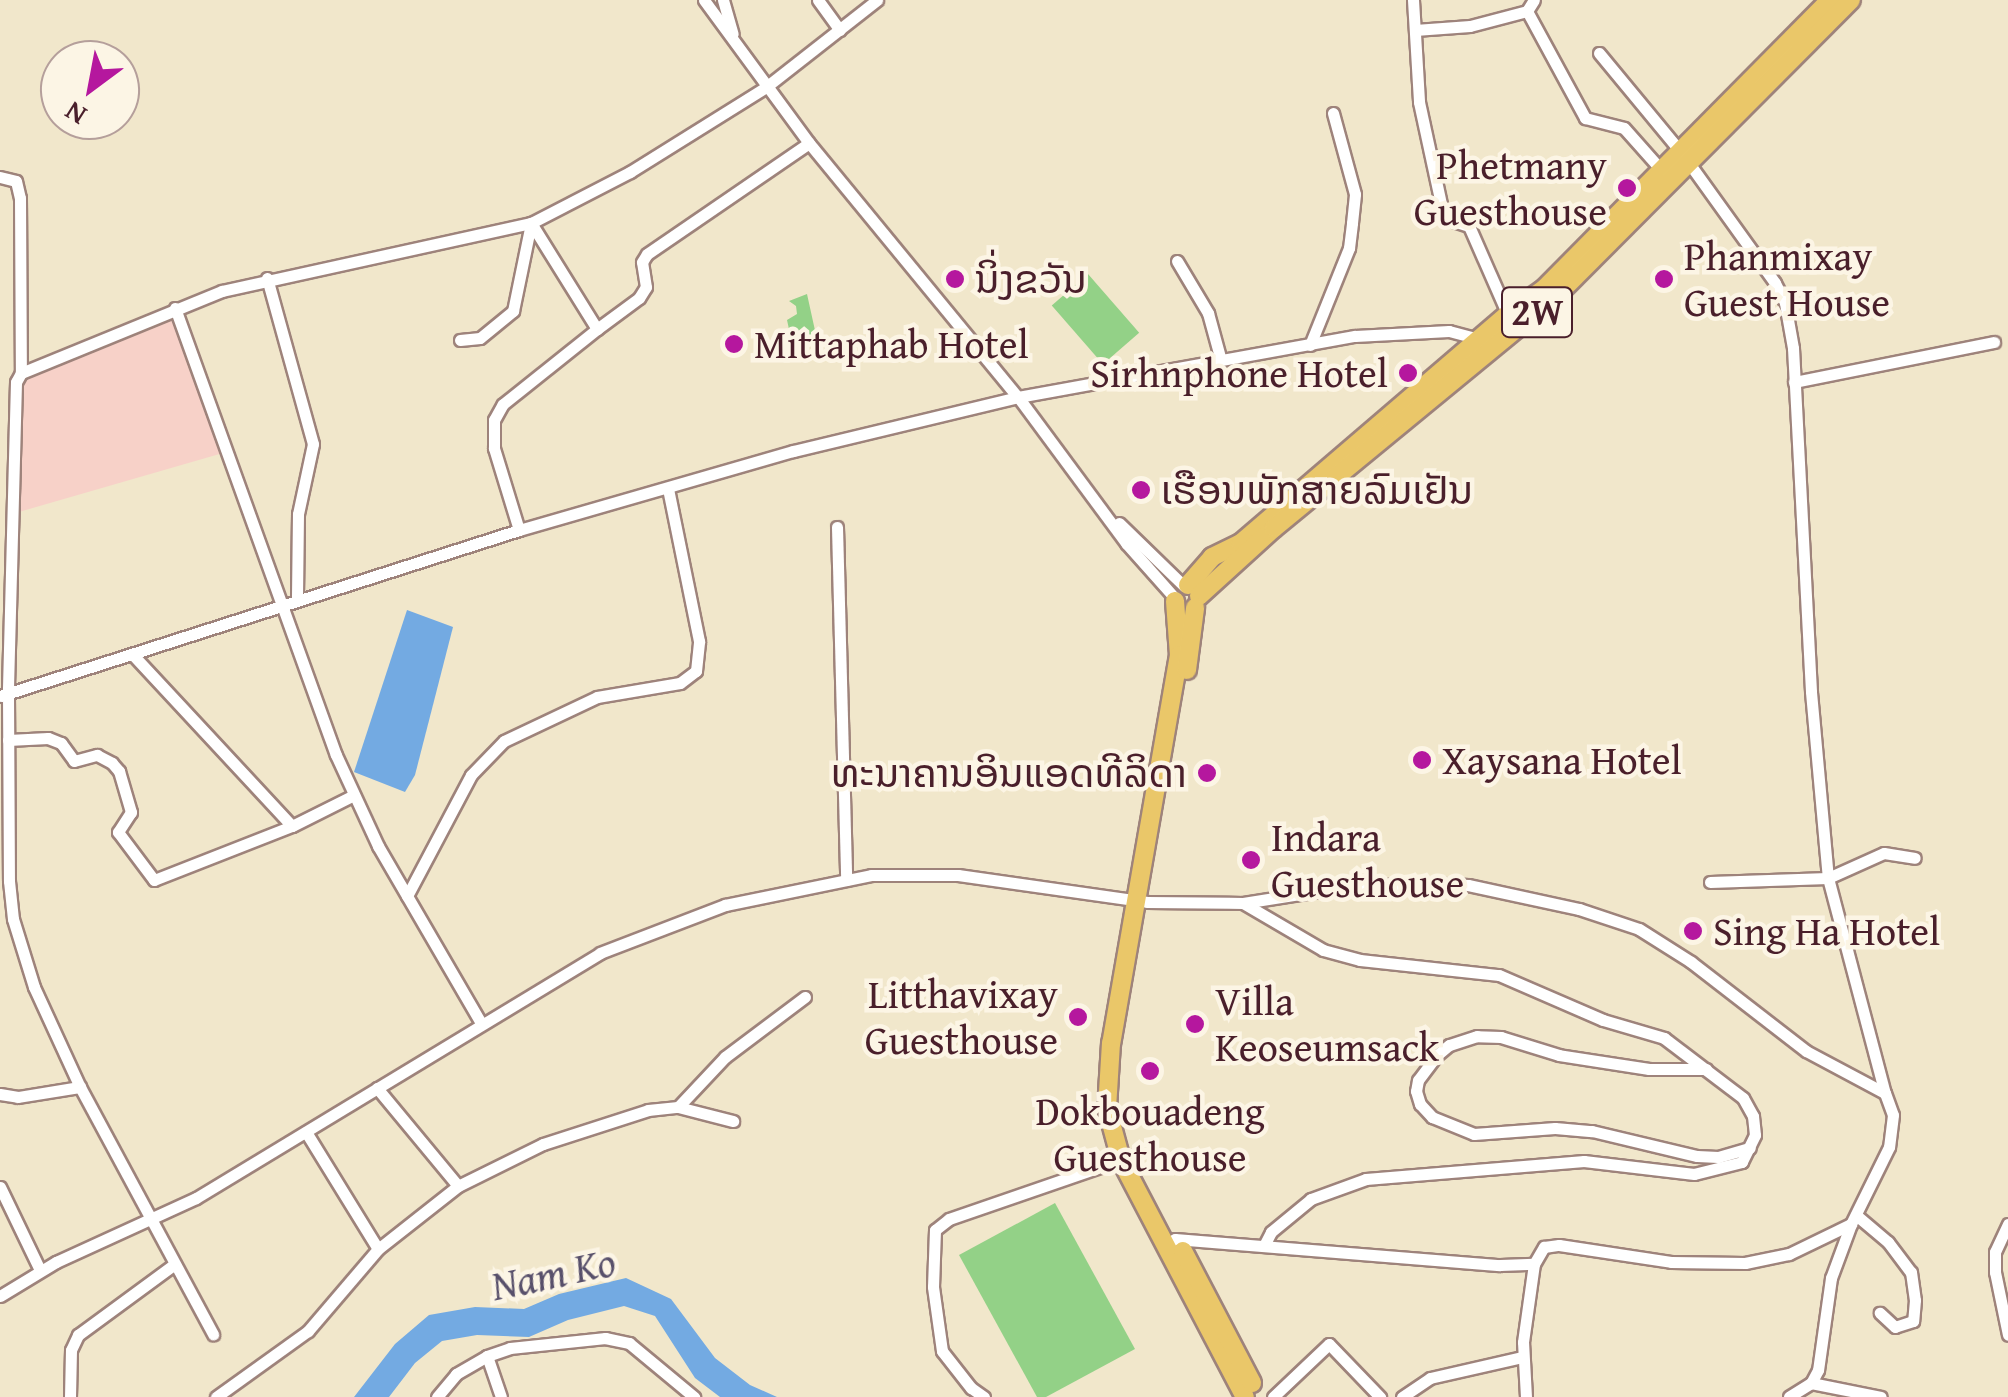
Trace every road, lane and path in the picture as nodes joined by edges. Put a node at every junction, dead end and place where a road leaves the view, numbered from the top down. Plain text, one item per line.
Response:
1 (704, 0) edge
2 (723, 0) edge
3 (818, 0) edge
4 (877, 0) edge
5 (1413, 0) edge
6 (1830, 0) edge
7 (1851, 0) edge
8 (1531, 6) edge
9 (840, 30) junction
10 (1415, 30) junction
11 (738, 48) junction
12 (1599, 53) dead end
13 (766, 87) junction
14 (1333, 112) dead end
15 (808, 143) junction
16 (1685, 158) junction
17 (0, 176) edge
18 (1667, 177) junction
19 (532, 223) junction
20 (1177, 262) dead end
21 (266, 278) junction
22 (174, 308) junction
23 (1514, 321) junction
24 (597, 329) junction
25 (460, 340) dead end
26 (1994, 342) dead end
27 (1489, 343) junction
28 (1310, 344) junction
29 (1220, 357) junction
30 (21, 373) junction
31 (1794, 382) junction
32 (1018, 397) junction
33 (7, 460) edge
34 (668, 489) junction
35 (837, 527) dead end
36 (519, 530) junction
37 (1186, 596) junction
38 (5, 597) edge
39 (297, 598) junction
40 (278, 604) junction
41 (134, 656) junction
42 (4, 695) edge
43 (5, 746) edge
44 (354, 795) junction
45 (292, 826) junction
46 (1915, 858) dead end
47 (1828, 878) junction
48 (846, 880) junction
49 (1710, 882) dead end
50 (407, 896) junction
51 (1142, 901) junction
52 (1243, 903) junction
53 (806, 997) dead end
54 (481, 1023) junction
55 (1706, 1069) junction
56 (80, 1087) junction
57 (377, 1088) junction
58 (1885, 1092) junction
59 (0, 1094) edge
60 (678, 1107) junction
61 (732, 1121) dead end
62 (306, 1132) junction
63 (1750, 1148) junction
64 (1126, 1158) junction
65 (458, 1186) junction
66 (0, 1187) edge
67 (150, 1219) junction
68 (1854, 1219) junction
69 (2008, 1224) edge
70 (1171, 1242) junction
71 (1265, 1244) junction
72 (378, 1248) junction
73 (1534, 1264) junction
74 (172, 1266) junction
75 (40, 1270) junction
76 (0, 1296) edge
77 (1880, 1313) dead end
78 (213, 1334) dead end
79 (2008, 1335) edge
80 (486, 1356) junction
81 (1522, 1356) junction
82 (1811, 1383) junction
83 (70, 1397) edge
84 (216, 1397) edge
85 (437, 1397) edge
86 (501, 1397) edge
87 (694, 1397) edge
88 (984, 1397) edge
89 (1245, 1397) edge
90 (1258, 1397) edge
91 (1272, 1397) edge
92 (1380, 1397) edge
93 (1402, 1397) edge
94 (1526, 1397) edge
95 (1789, 1397) edge
96 (1881, 1397) edge

1 - 11 street
2 - 11 street
3 - 9 street
4 - 9 street
5 - 10 street
6 - 16 highway, 2W
7 - 16 highway, 2W
8 - 10 street
8 - 18 street
9 - 13 street
10 - 23 street
11 - 13 street
12 - 16 street
13 - 15 street
13 - 19 street
14 - 28 street
15 - 24 street
15 - 32 street
16 - 18 highway, 2W
16 - 31 street
17 - 30 street
18 - 23 highway, 2W
19 - 21 street
19 - 24 street
19 - 25 street
20 - 29 street
21 - 22 street
21 - 39 street
22 - 30 street
22 - 40 street
23 - 27 highway, 2W
24 - 36 street
26 - 31 street
27 - 28 street
27 - 37 highway, 2W
28 - 29 street
29 - 32 street
30 - 33 street
31 - 47 street
32 - 34 street
32 - 37 street
33 - 38 street
34 - 36 street
34 - 50 street
35 - 48 street
36 - 39 street
37 - 51 highway
38 - 42 street
39 - 40 street
40 - 41 street
40 - 44 street
41 - 42 street
41 - 45 street
42 - 43 street
43 - 45 street
43 - 56 street
44 - 45 street
44 - 50 street
46 - 47 street
47 - 49 street
47 - 58 street
48 - 51 street
48 - 54 street
50 - 54 street
51 - 52 street
51 - 64 highway
52 - 55 street
52 - 58 street
53 - 60 street
54 - 57 street
55 - 63 street
55 - 63 street
56 - 59 street
56 - 67 street
57 - 62 street
57 - 65 street
58 - 68 street
60 - 61 street
60 - 65 street
62 - 67 street
62 - 72 street
63 - 71 street
64 - 70 highway
64 - 88 street
65 - 72 street
66 - 75 street
67 - 74 street
67 - 75 street
68 - 73 street
68 - 77 street
68 - 82 street
69 - 79 street
70 - 71 street
70 - 89 highway
70 - 90 highway
71 - 73 street
72 - 84 street
73 - 81 street
74 - 78 street
74 - 83 street
75 - 76 street
80 - 85 street
80 - 86 street
80 - 87 street
81 - 93 street
81 - 94 street
82 - 95 street
82 - 96 street
91 - 92 street

